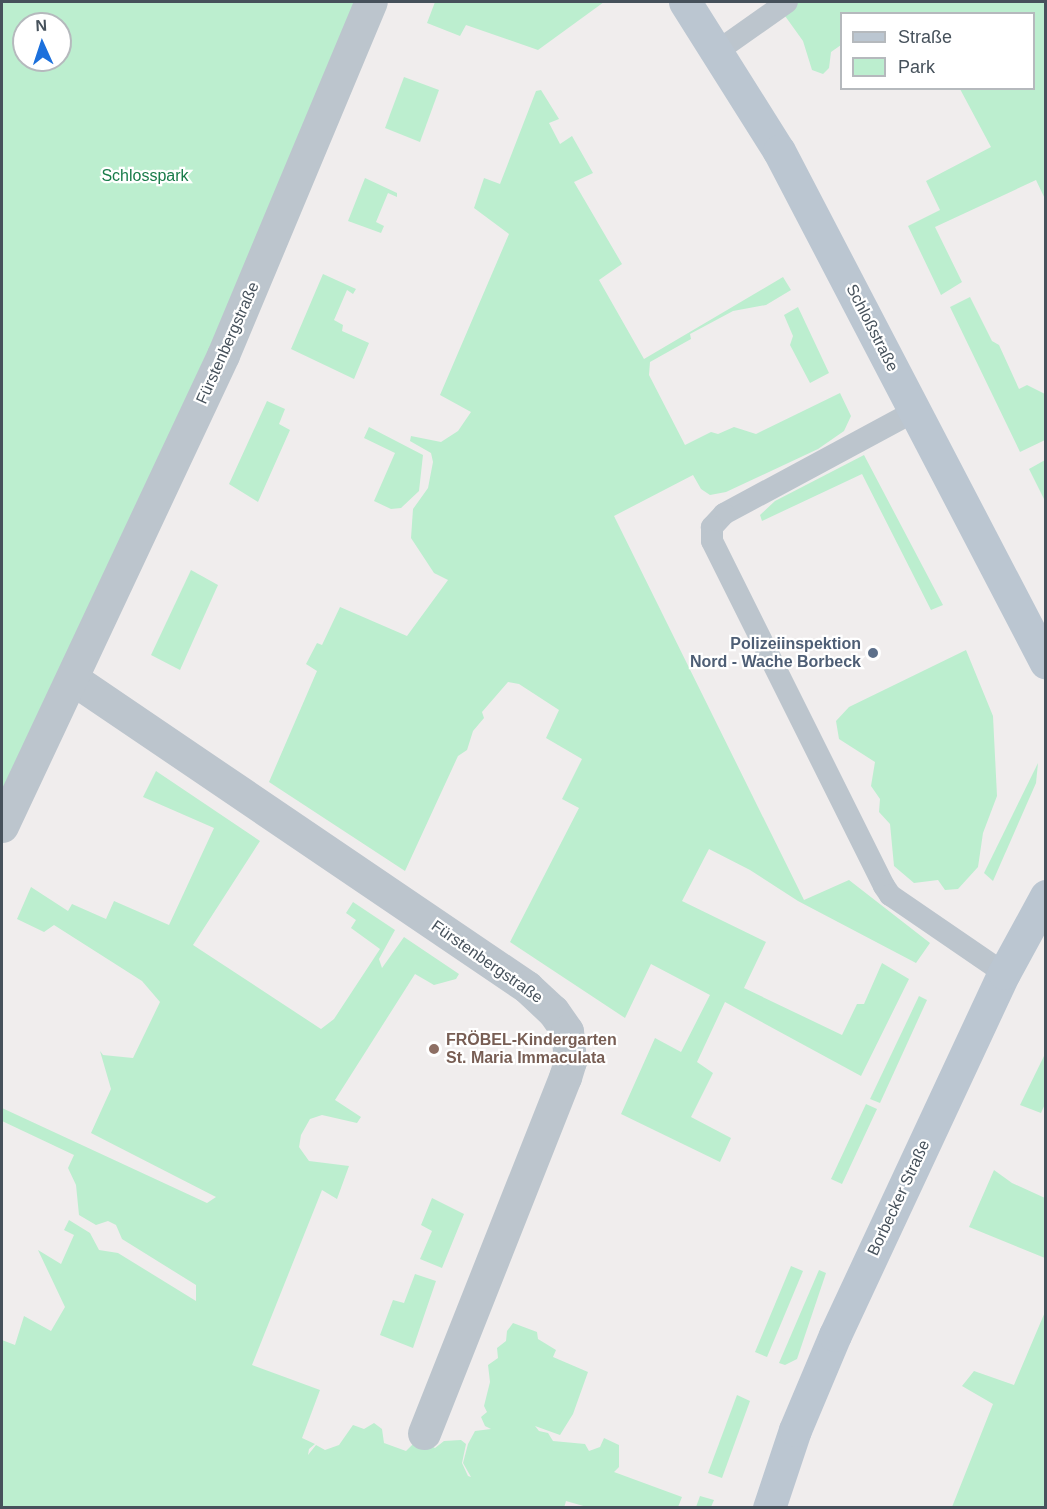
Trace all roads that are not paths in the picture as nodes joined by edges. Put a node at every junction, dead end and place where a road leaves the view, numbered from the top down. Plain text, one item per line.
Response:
1 (371, 2) edge
2 (685, 2) edge
3 (787, 2) edge
4 (719, 50) junction
5 (915, 411) junction
6 (1046, 663) edge
7 (73, 679) junction
8 (2, 826) edge
9 (1046, 896) edge
10 (1004, 973) junction
11 (424, 1433) dead end
12 (769, 1508) edge

1 - 7 street, Fürstenbergstraße
2 - 4 street, Schloßstraße
3 - 4 lane
4 - 5 street, Schloßstraße
5 - 6 street, Schloßstraße
5 - 10 lane
7 - 8 street, Fürstenbergstraße
7 - 11 street, Fürstenbergstraße
9 - 10 street, Borbecker Straße
10 - 12 street, Borbecker Straße

